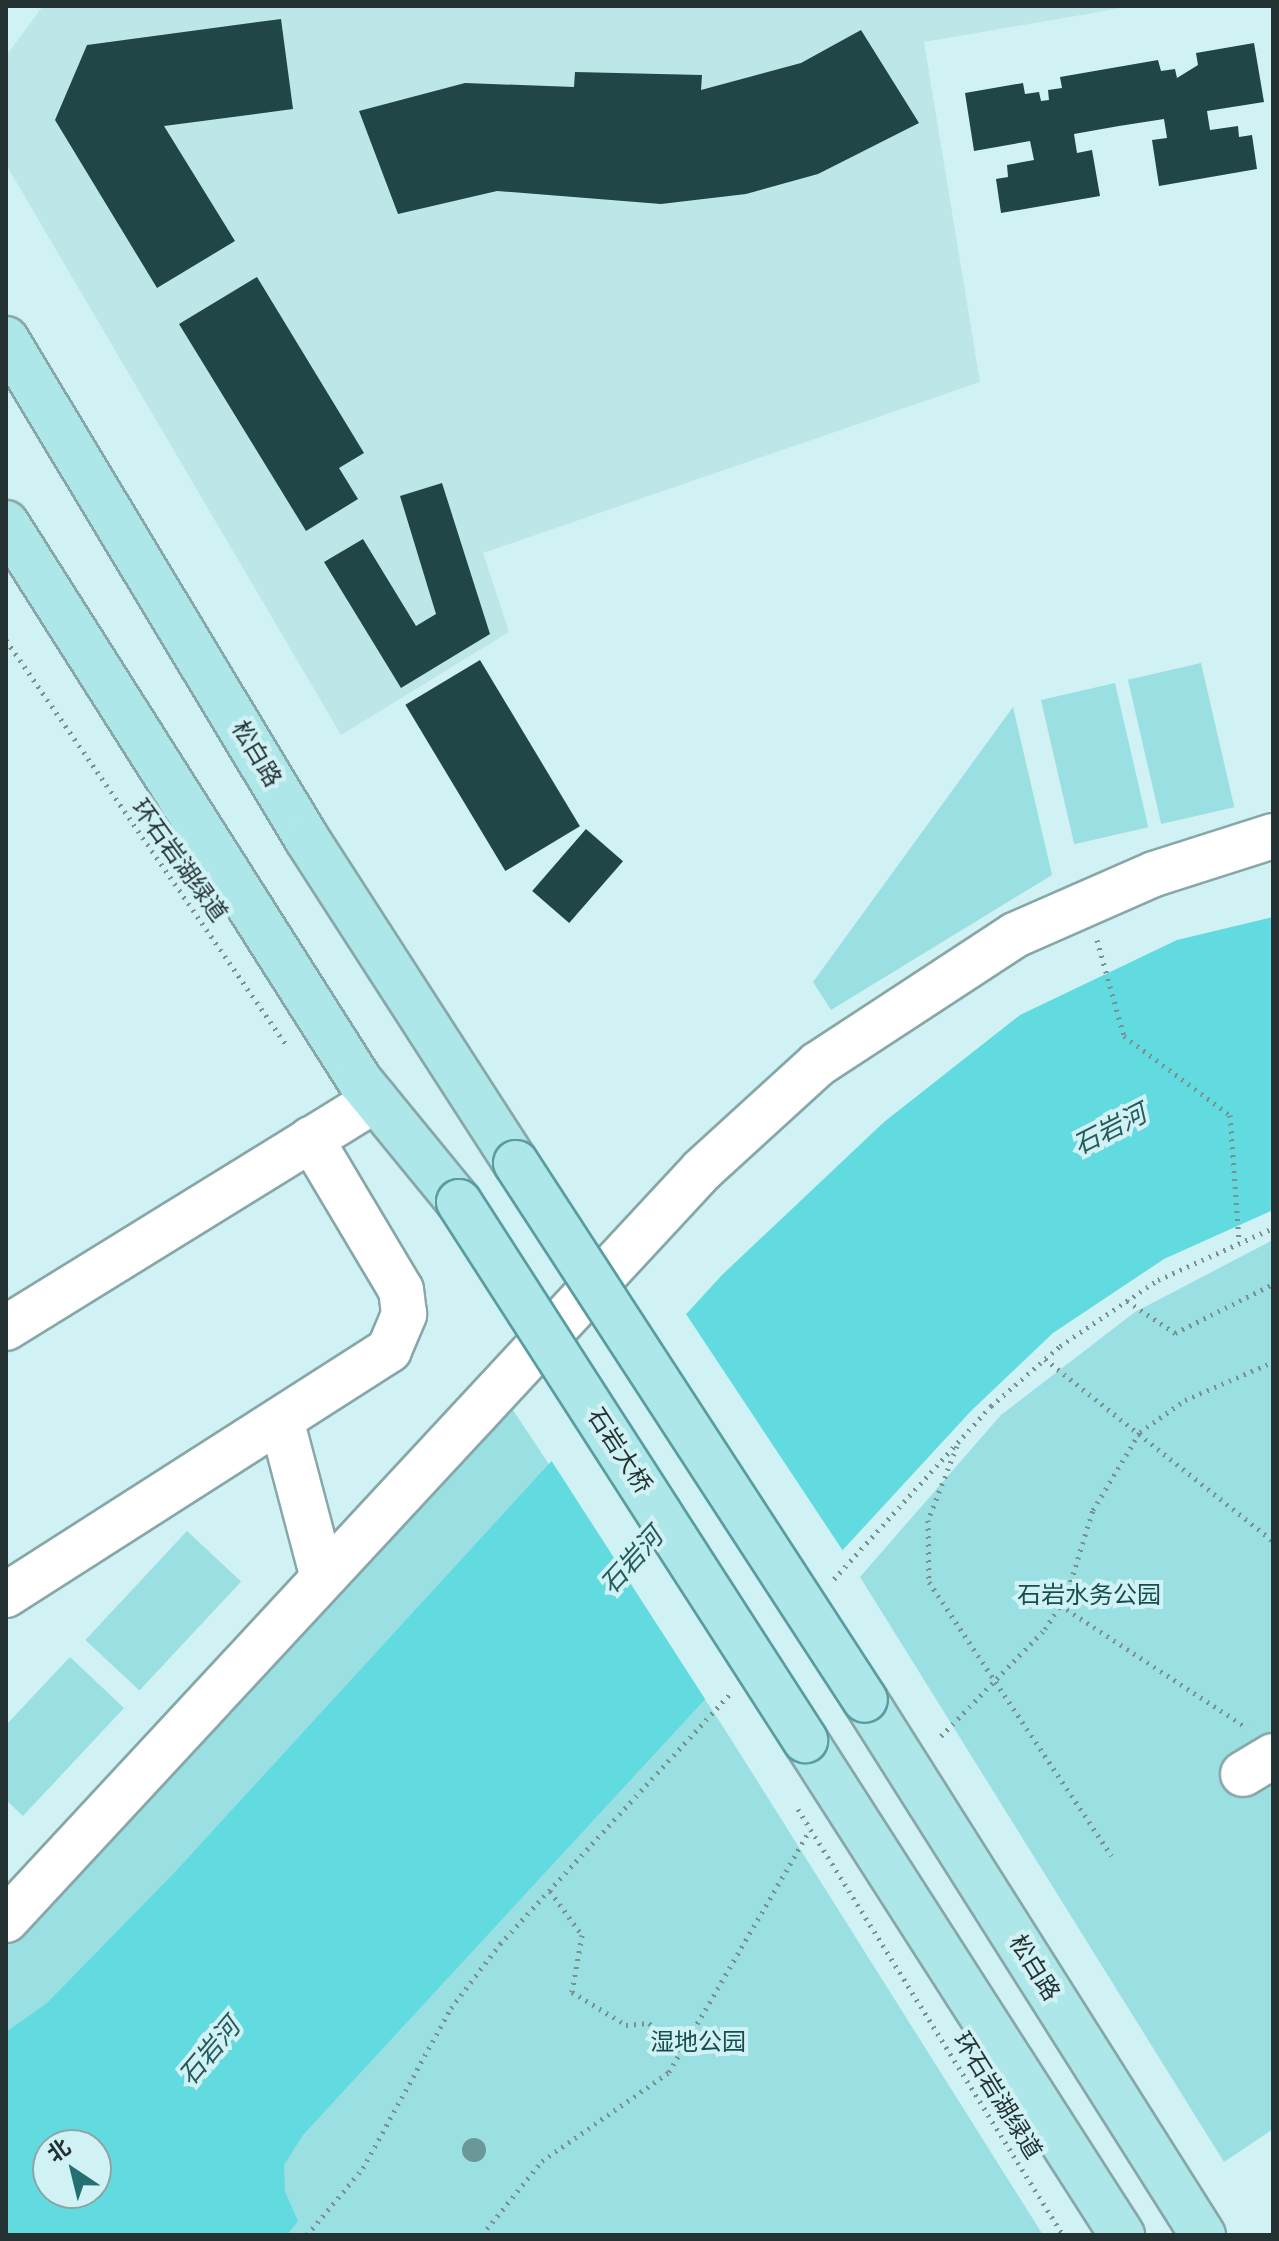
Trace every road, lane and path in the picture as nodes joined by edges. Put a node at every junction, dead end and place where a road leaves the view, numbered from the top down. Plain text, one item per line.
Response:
1 (6, 339) edge
2 (6, 523) edge
3 (6, 640) edge
4 (1273, 836) edge
5 (1086, 901) junction
6 (290, 1051) dead end
7 (375, 1100) junction
8 (311, 1139) junction
9 (1239, 1241) dead end
10 (1273, 1284) edge
11 (1127, 1301) dead end
12 (6, 1328) edge
13 (1045, 1359) dead end
14 (1273, 1362) edge
15 (282, 1423) junction
16 (1140, 1432) junction
17 (959, 1441) dead end
18 (1273, 1541) edge
19 (322, 1574) junction
20 (6, 1595) edge
21 (1060, 1605) junction
22 (993, 1680) junction
23 (941, 1736) dead end
24 (1256, 1754) edge
25 (801, 1814) dead end
26 (810, 1830) junction
27 (1112, 1856) dead end
28 (550, 1891) dead end
29 (6, 1920) edge
30 (683, 2053) junction
31 (482, 2235) edge
32 (1063, 2235) edge
33 (1122, 2235) edge
34 (1203, 2235) edge

1 - 34 main road, 松白路, bridge
2 - 7 main road
3 - 6 path, 环石岩湖绿道
4 - 5 lane
5 - 9 path
5 - 19 lane
7 - 8 lane
7 - 33 main road, 石岩大桥, bridge
8 - 12 lane
8 - 15 lane
10 - 11 path
13 - 16 path
14 - 16 path
15 - 19 lane
15 - 20 lane
16 - 18 path
16 - 21 path
17 - 22 path
19 - 29 lane
21 - 22 path
21 - 24 path
22 - 23 path
22 - 27 path
25 - 26 path, 环石岩湖绿道
26 - 30 path
26 - 32 path, 环石岩湖绿道
28 - 30 path
30 - 31 path

